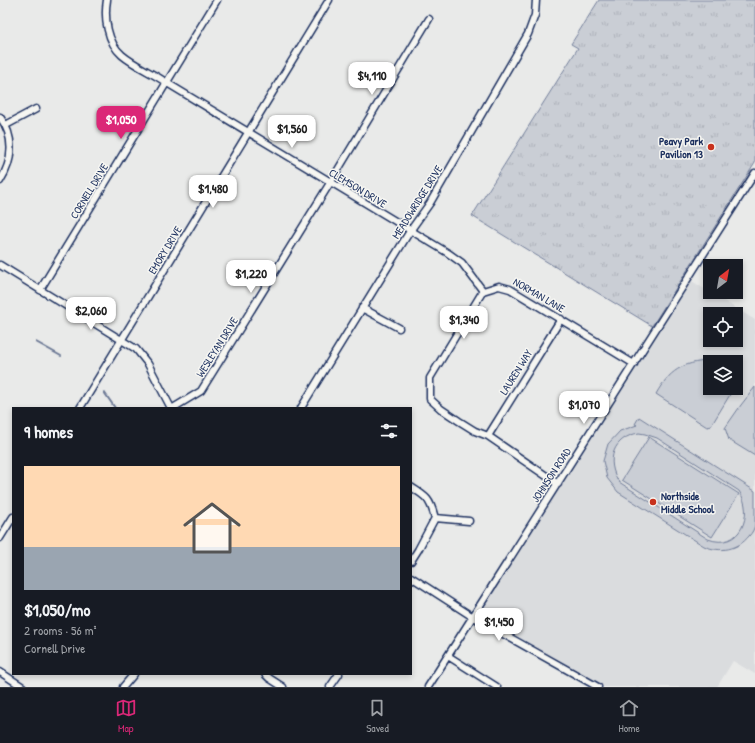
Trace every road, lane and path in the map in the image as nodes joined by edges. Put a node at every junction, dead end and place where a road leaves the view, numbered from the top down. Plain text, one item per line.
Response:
1 (108, 0) edge
2 (217, 0) edge
3 (329, 0) edge
4 (536, 0) edge
5 (429, 19) dead end
6 (167, 83) junction
7 (36, 109) dead end
8 (0, 117) edge
9 (6, 125) junction
10 (249, 132) junction
11 (755, 173) edge
12 (0, 181) edge
13 (330, 183) junction
14 (410, 231) junction
15 (0, 265) edge
16 (40, 290) junction
17 (483, 291) junction
18 (362, 308) junction
19 (560, 320) junction
20 (399, 328) dead end
21 (122, 340) junction
22 (634, 364) junction
23 (81, 407) edge
24 (171, 407) edge
25 (174, 407) edge
26 (301, 407) edge
27 (488, 436) junction
28 (558, 484) junction
29 (412, 488) edge
30 (12, 518) edge
31 (435, 518) junction
32 (469, 521) dead end
33 (0, 538) edge
34 (412, 559) edge
35 (412, 578) edge
36 (472, 617) junction
37 (448, 656) junction
38 (0, 672) edge
39 (133, 675) edge
40 (266, 675) edge
41 (338, 675) edge
42 (23, 687) edge
43 (123, 687) edge
44 (283, 687) edge
45 (330, 687) edge
46 (428, 687) edge
47 (497, 687) edge
48 (598, 687) edge

1 - 6 street, CLEMSON DRIVE
2 - 6 street, CORNELL DRIVE
3 - 10 street, EMORY DRIVE
4 - 14 street, MEADOWRIDGE DRIVE
5 - 13 street, WESLEYAN DRIVE
6 - 10 street, CLEMSON DRIVE
6 - 16 street, CORNELL DRIVE
7 - 9 street
8 - 9 street
9 - 12 street
10 - 13 street, CLEMSON DRIVE
10 - 21 street, EMORY DRIVE
11 - 22 street, JOHNSON ROAD
13 - 14 street, CLEMSON DRIVE
13 - 25 street, WESLEYAN DRIVE
14 - 17 street, CLEMSON DRIVE
14 - 18 street, MEADOWRIDGE DRIVE
15 - 16 street
16 - 21 street
17 - 19 street, NORMAN LANE
17 - 27 street
18 - 20 street
18 - 26 street, MEADOWRIDGE DRIVE
19 - 22 street, NORMAN LANE
19 - 27 street, LAUREN WAY
21 - 23 street, EMORY DRIVE
21 - 24 street
22 - 28 street, JOHNSON ROAD
27 - 28 street
28 - 36 street, JOHNSON ROAD
29 - 31 street
30 - 33 street
31 - 32 street
31 - 34 street
35 - 36 street
36 - 37 street, JOHNSON ROAD
36 - 48 street
37 - 46 street, JOHNSON ROAD
37 - 47 street
38 - 42 street
39 - 43 street
40 - 44 street
41 - 45 street

